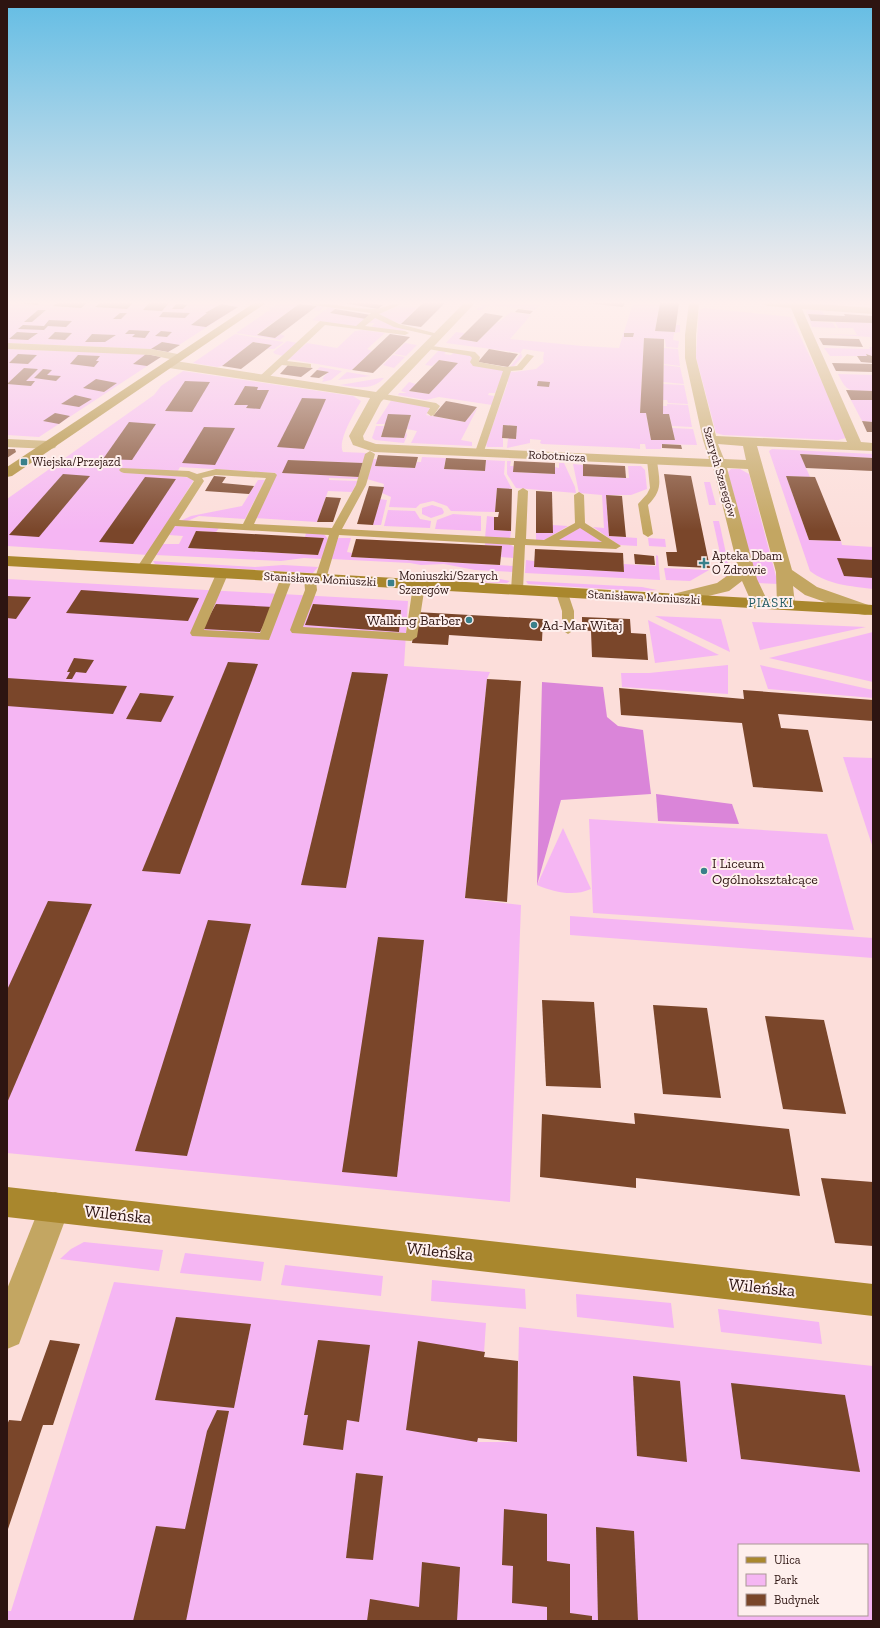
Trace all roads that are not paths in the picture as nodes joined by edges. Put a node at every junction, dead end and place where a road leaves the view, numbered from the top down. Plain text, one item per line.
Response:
1 (147, 379) edge
2 (269, 379) edge
3 (396, 379) edge
4 (505, 379) edge
5 (695, 379) edge
6 (827, 379) edge
7 (379, 396) junction
8 (436, 407) dead end
9 (710, 440) junction
10 (749, 441) junction
11 (7, 443) edge
12 (50, 445) junction
13 (856, 446) junction
14 (873, 447) edge
15 (366, 449) junction
16 (480, 452) junction
17 (652, 460) junction
18 (718, 464) junction
19 (754, 465) junction
20 (124, 470) dead end
21 (7, 473) edge
22 (196, 477) junction
23 (523, 492) dead end
24 (579, 495) dead end
25 (172, 523) junction
26 (580, 524) junction
27 (247, 527) junction
28 (335, 532) junction
29 (648, 534) dead end
30 (519, 542) junction
31 (546, 543) junction
32 (7, 561) edge
33 (142, 569) junction
34 (746, 570) junction
35 (784, 572) junction
36 (222, 574) junction
37 (287, 577) junction
38 (315, 579) junction
39 (419, 585) junction
40 (517, 590) junction
41 (562, 593) junction
42 (675, 599) junction
43 (760, 604) junction
44 (786, 605) junction
45 (869, 610) edge
46 (568, 630) dead end
47 (7, 1202) edge
48 (54, 1207) junction
49 (873, 1300) edge
50 (7, 1332) edge

1 - 12 street
2 - 7 street
3 - 7 street
4 - 16 lane
5 - 9 street, Szarych Szeregów
6 - 13 street
7 - 8 lane
7 - 15 street
9 - 10 street
9 - 18 street, Szarych Szeregów
10 - 13 street
10 - 19 street
11 - 12 street
12 - 21 street
13 - 14 street
15 - 16 street, Robotnicza
15 - 28 lane
16 - 17 street, Robotnicza
17 - 18 street, Robotnicza
17 - 29 lane
18 - 19 street, Robotnicza
18 - 34 street, Szarych Szeregów
19 - 35 street
20 - 22 lane
22 - 25 lane
22 - 27 lane
23 - 30 lane
24 - 26 lane
25 - 27 lane
25 - 33 lane
26 - 31 lane
26 - 31 lane
27 - 28 lane
28 - 30 lane
28 - 38 lane
30 - 31 lane
30 - 40 lane
32 - 33 street, Stanisława Moniuszki
33 - 36 street, Stanisława Moniuszki
34 - 42 street
34 - 43 street, Szarych Szeregów
35 - 44 street
35 - 45 street
36 - 37 street, Stanisława Moniuszki
36 - 37 lane
37 - 38 street, Stanisława Moniuszki
38 - 39 street, Stanisława Moniuszki
38 - 39 lane
39 - 40 street, Stanisława Moniuszki
40 - 41 street, Stanisława Moniuszki
41 - 42 street, Stanisława Moniuszki
41 - 46 lane
42 - 43 street, Stanisława Moniuszki
43 - 44 street, Stanisława Moniuszki
44 - 45 street, Stanisława Moniuszki
47 - 48 street, Wileńska
48 - 49 street, Wileńska
48 - 50 street

